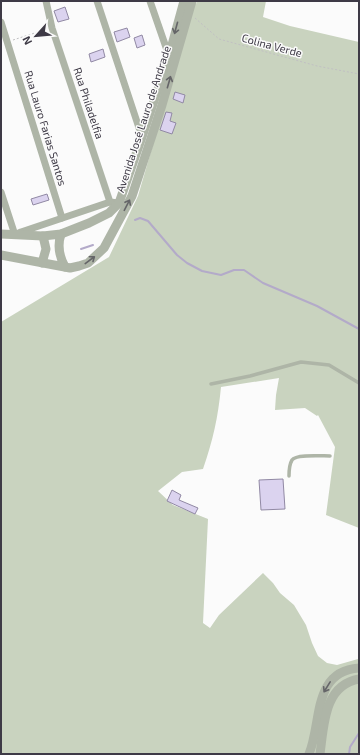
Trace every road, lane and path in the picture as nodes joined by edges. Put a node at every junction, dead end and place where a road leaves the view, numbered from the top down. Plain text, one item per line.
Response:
1 (46, 1) edge
2 (97, 1) edge
3 (150, 1) edge
4 (184, 1) edge
5 (192, 1) edge
6 (189, 13) junction
7 (1, 22) edge
8 (52, 28) junction
9 (7, 42) junction
10 (169, 56) junction
11 (359, 74) edge
12 (142, 137) junction
13 (1, 192) edge
14 (114, 203) junction
15 (62, 218) junction
16 (1, 234) edge
17 (61, 234) junction
18 (15, 235) junction
19 (42, 236) junction
20 (1, 255) edge
21 (42, 262) junction
22 (66, 267) junction
23 (359, 383) edge
24 (211, 384) dead end
25 (330, 456) dead end
26 (289, 476) dead end
27 (359, 668) edge
28 (359, 678) edge
29 (309, 754) edge
30 (320, 754) edge

1 - 8 street, Rua Philadelfia
2 - 12 street
3 - 10 street
4 -> 10 street, Avenida José Lauro de Andrade
5 - 6 street, Avenida José Lauro de Andrade
6 - 11 path, Colina Verde
22 -> 6 street, Avenida José Lauro de Andrade
7 - 9 street, Rua Lauro Farias Santos
8 - 9 path
8 - 14 street, Rua Philadelfia
9 - 15 street, Rua Lauro Farias Santos
10 - 12 street, Avenida José Lauro de Andrade
12 - 14 street, Avenida José Lauro de Andrade
13 - 18 street
14 - 15 street
14 - 17 street, Avenida José Lauro de Andrade
15 - 18 street
16 - 18 street, Avenida José Lauro de Andrade
17 - 19 street, Avenida José Lauro de Andrade
17 - 22 street
18 - 19 street, Avenida José Lauro de Andrade
19 - 21 street
20 - 21 street, Avenida José Lauro de Andrade
21 - 22 street, Avenida José Lauro de Andrade
23 - 24 lane
25 - 26 lane
27 -> 29 street
28 - 30 street

